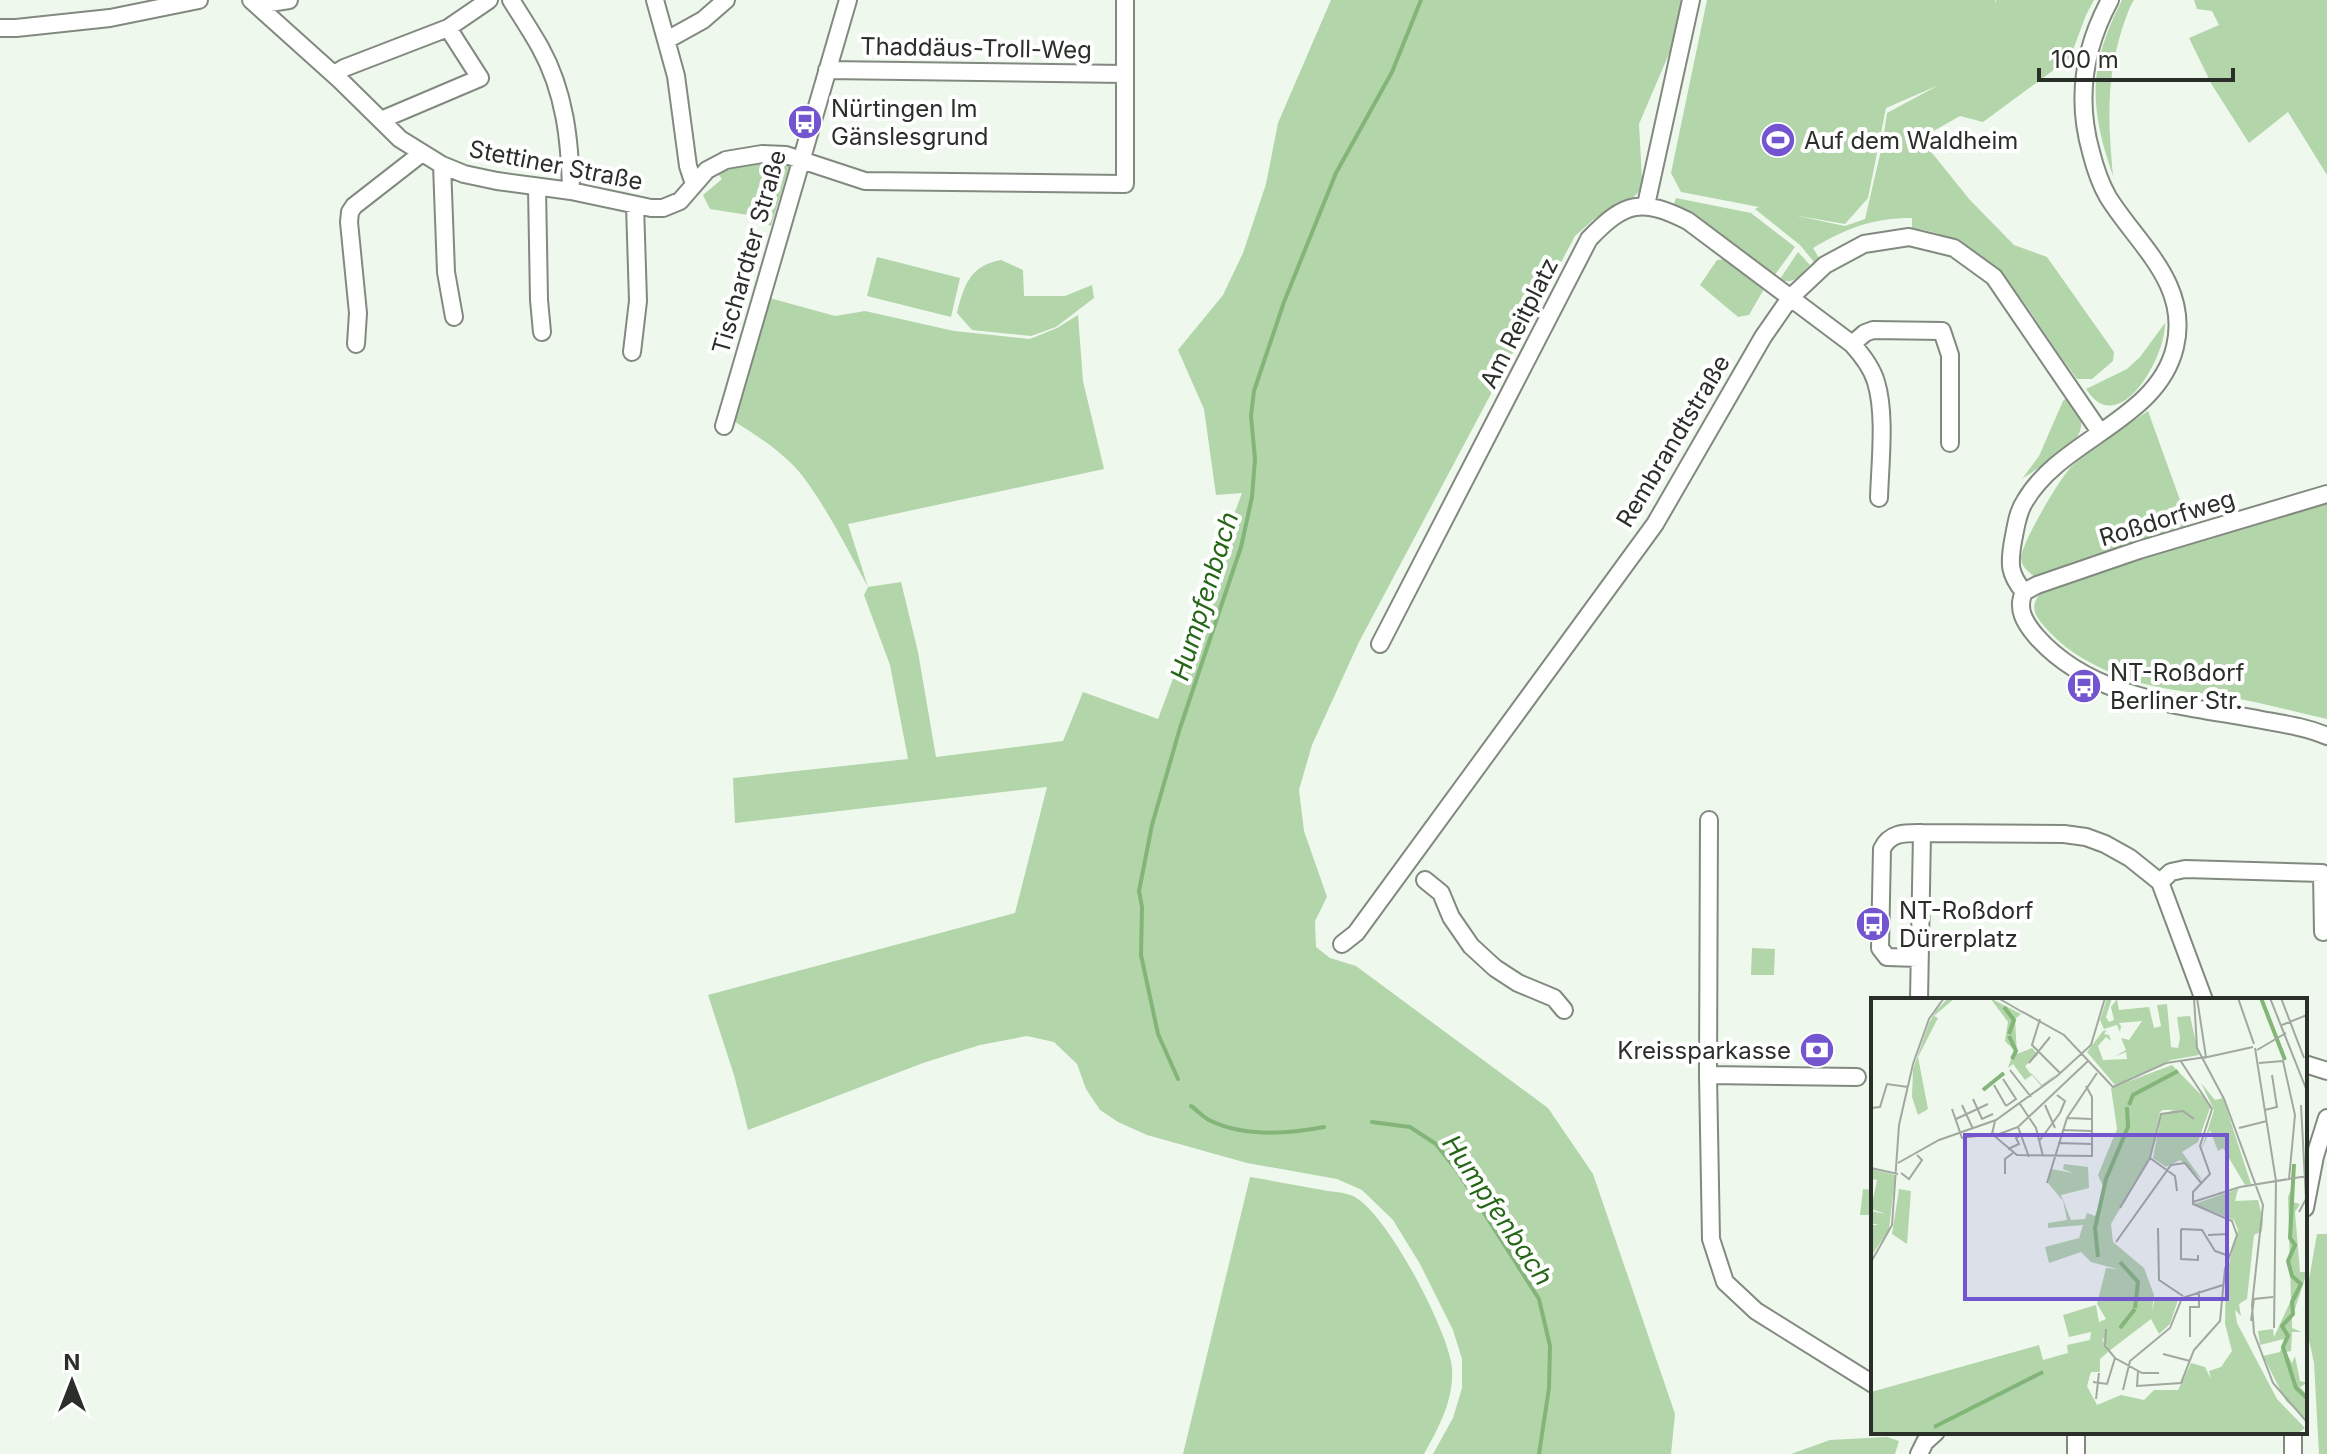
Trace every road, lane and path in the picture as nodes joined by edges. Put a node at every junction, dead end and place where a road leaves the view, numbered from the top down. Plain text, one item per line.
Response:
1 (199, 0) edge
2 (289, 0) edge
3 (489, 0) edge
4 (511, 0) edge
5 (655, 0) edge
6 (726, 0) edge
7 (848, 0) edge
8 (1125, 0) edge
9 (1691, 0) edge
10 (2110, 0) edge
11 (254, 2) edge
12 (0, 28) edge
13 (448, 28) junction
14 (667, 40) junction
15 (827, 70) junction
16 (334, 74) junction
17 (1125, 74) junction
18 (381, 120) junction
19 (422, 153) junction
20 (800, 161) junction
21 (442, 165) junction
22 (694, 184) junction
23 (537, 187) junction
24 (571, 191) junction
25 (635, 205) junction
26 (1646, 205) junction
27 (1790, 298) junction
28 (454, 317) dead end
29 (542, 332) dead end
30 (356, 344) dead end
31 (1852, 344) junction
32 (632, 352) dead end
33 (724, 426) dead end
34 (2100, 432) junction
35 (1950, 443) dead end
36 (2327, 494) edge
37 (1879, 498) dead end
38 (2024, 592) junction
39 (1380, 644) dead end
40 (2327, 736) edge
41 (1709, 820) dead end
42 (1922, 833) junction
43 (1425, 880) dead end
44 (2160, 882) junction
45 (2323, 932) dead end
46 (1342, 944) dead end
47 (1919, 958) junction
48 (1919, 998) edge
49 (2203, 998) edge
50 (1564, 1010) dead end
51 (1708, 1075) junction
52 (1857, 1077) dead end
53 (2327, 1118) edge
54 (2307, 1198) edge
55 (1871, 1383) edge
56 (1934, 1434) edge
57 (1919, 1454) edge

1 - 12 street
2 - 11 street
3 - 13 street
4 - 24 street
5 - 14 street
6 - 14 street
7 - 15 street, Tischardter Straße
8 - 17 street
9 - 26 street
10 - 34 street
11 - 16 street, Stettiner Straße
13 - 16 street
13 - 18 street
14 - 22 street
15 - 17 street, Thaddäus-Troll-Weg
15 - 20 street, Tischardter Straße
16 - 18 street, Stettiner Straße
17 - 20 street, Stettiner Straße
18 - 19 street, Stettiner Straße
19 - 21 street, Stettiner Straße
19 - 30 street
20 - 22 street, Stettiner Straße
20 - 33 street, Tischardter Straße
21 - 23 street, Stettiner Straße
21 - 28 street
22 - 25 street, Stettiner Straße
23 - 24 street, Stettiner Straße
23 - 29 street
24 - 25 street, Stettiner Straße
25 - 32 street
26 - 27 street
26 - 39 street, Am Reitplatz
27 - 31 street
27 - 34 street, Rembrandtstraße
27 - 46 street, Rembrandtstraße
31 - 35 street
31 - 37 street
34 - 38 street
36 - 38 street, Roßdorfweg
38 - 40 street
41 - 51 street
42 - 44 street
42 - 47 street
42 - 47 street
43 - 50 street
44 - 45 street
44 - 49 street
47 - 48 street
51 - 52 street
51 - 55 street
53 - 54 street
56 - 57 street

